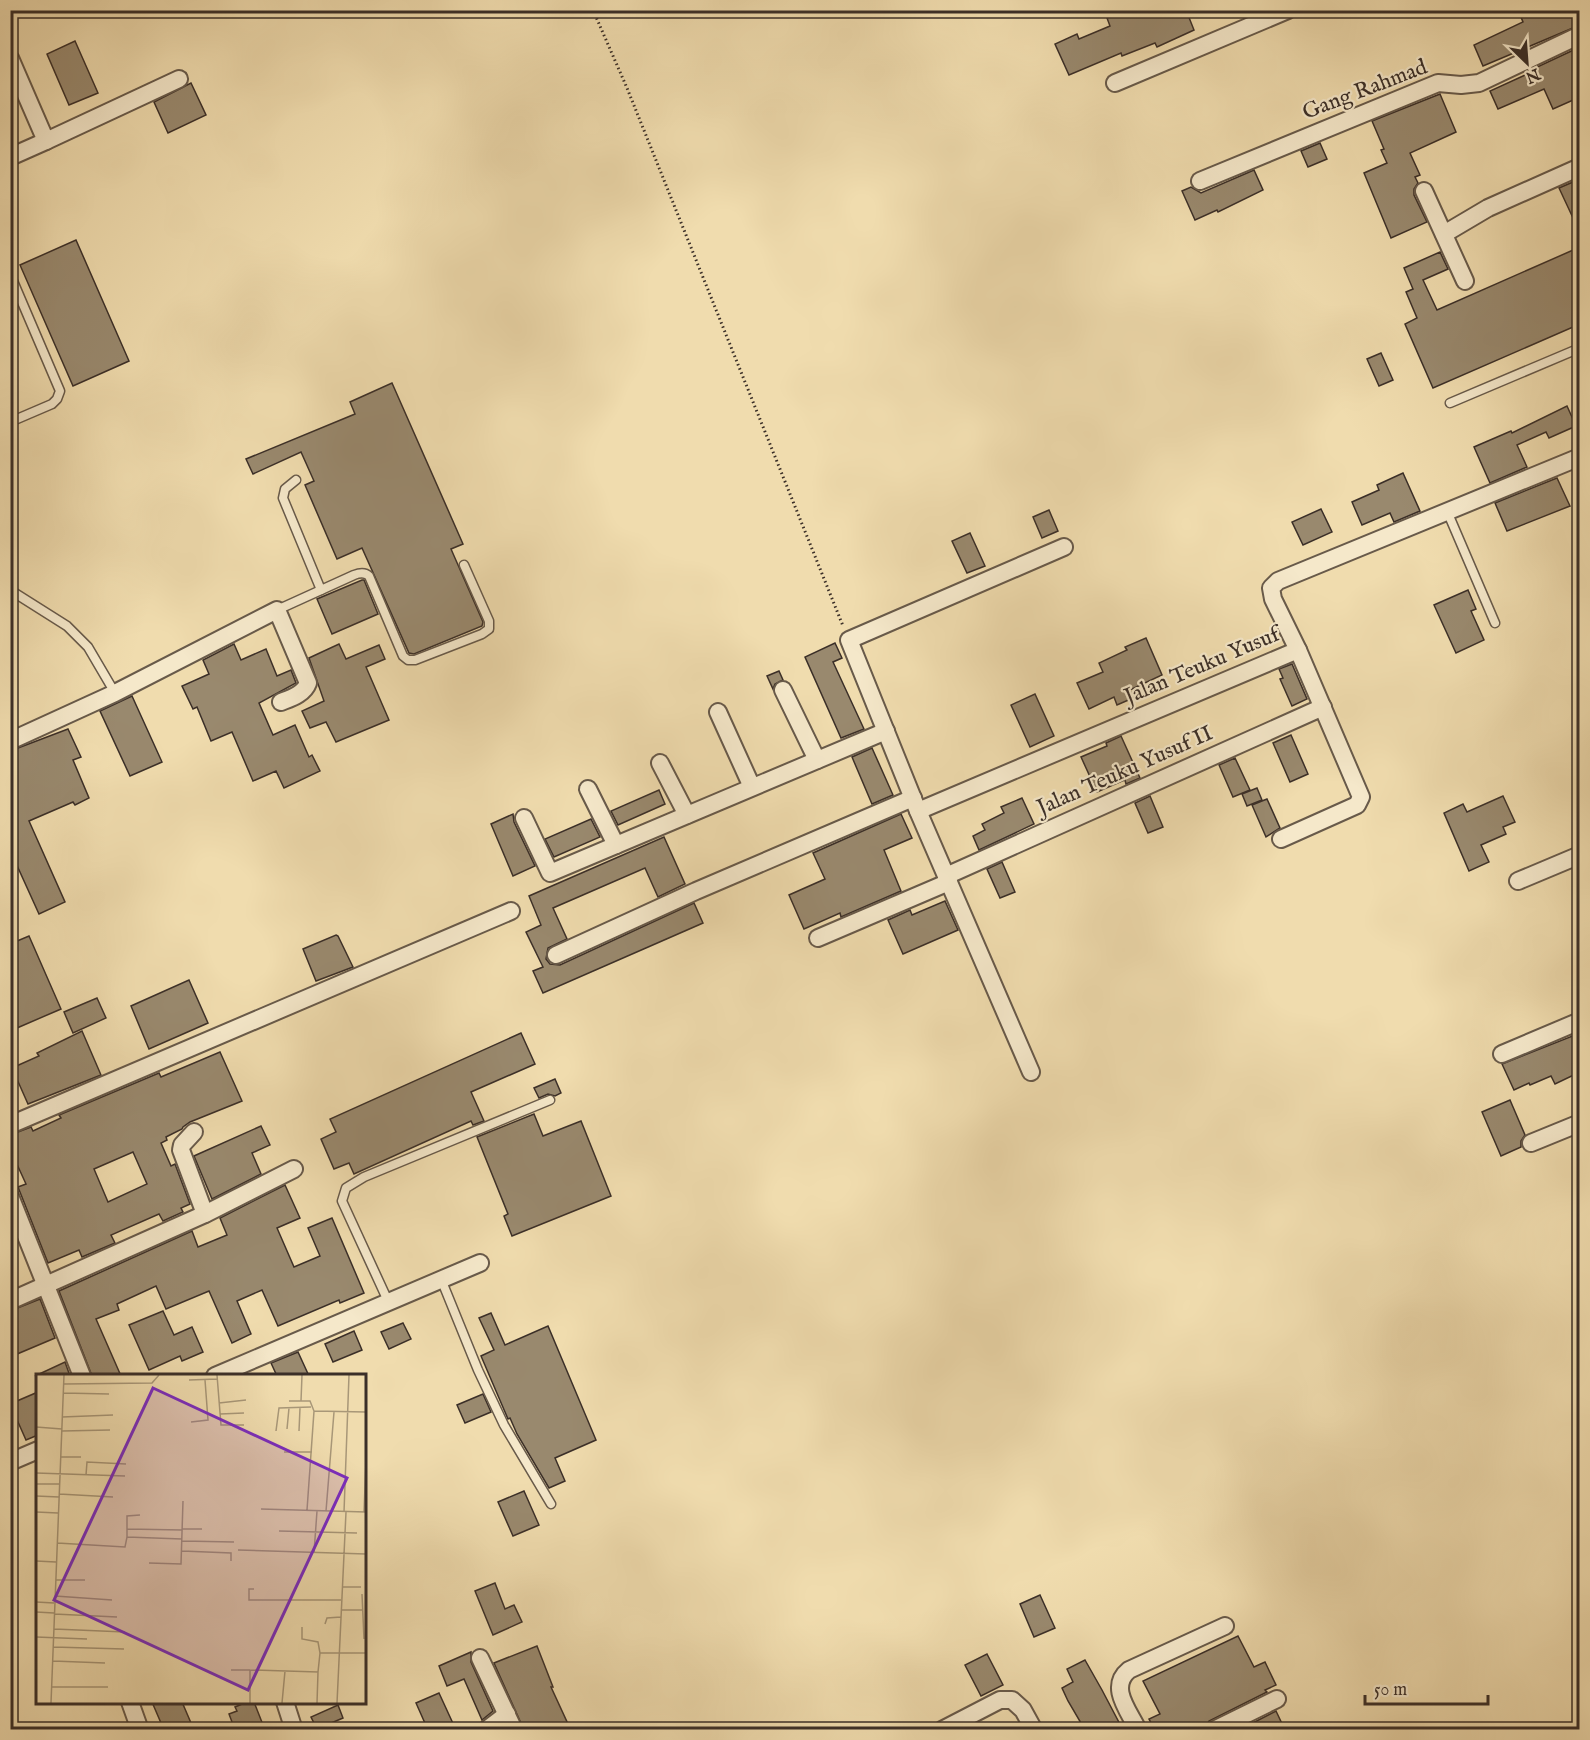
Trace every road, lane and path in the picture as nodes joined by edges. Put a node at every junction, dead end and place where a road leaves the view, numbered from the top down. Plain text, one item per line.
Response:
1 (593, 10) edge
2 (1288, 10) edge
3 (1580, 35) edge
4 (10, 58) edge
5 (179, 79) dead end
6 (1115, 83) dead end
7 (46, 141) junction
8 (10, 157) edge
9 (1580, 167) edge
10 (1200, 181) dead end
11 (1424, 191) dead end
12 (1444, 234) junction
13 (12, 280) edge
14 (1465, 281) dead end
15 (1580, 348) edge
16 (1450, 403) dead end
17 (10, 423) edge
18 (1580, 457) edge
19 (296, 480) dead end
20 (1448, 511) junction
21 (1064, 547) dead end
22 (464, 565) dead end
23 (10, 590) edge
24 (321, 590) junction
25 (277, 610) junction
26 (1495, 623) dead end
27 (849, 640) junction
28 (1298, 650) junction
29 (783, 690) dead end
30 (115, 693) junction
31 (281, 702) dead end
32 (1323, 707) junction
33 (718, 712) dead end
34 (886, 731) junction
35 (10, 741) edge
36 (817, 760) junction
37 (660, 763) dead end
38 (752, 787) junction
39 (588, 789) dead end
40 (915, 804) junction
41 (687, 815) junction
42 (524, 818) dead end
43 (1281, 839) dead end
44 (616, 845) junction
45 (1580, 855) edge
46 (947, 879) junction
47 (1518, 881) dead end
48 (511, 912) dead end
49 (818, 938) dead end
50 (556, 954) dead end
51 (1580, 1021) edge
52 (1502, 1054) dead end
53 (1031, 1072) dead end
54 (550, 1100) dead end
55 (1580, 1123) edge
56 (10, 1125) edge
57 (194, 1132) dead end
58 (1531, 1143) dead end
59 (294, 1170) dead end
60 (10, 1196) edge
61 (205, 1214) junction
62 (480, 1263) dead end
63 (441, 1279) junction
64 (47, 1285) junction
65 (10, 1301) edge
66 (388, 1301) junction
67 (81, 1374) edge
68 (220, 1374) edge
69 (36, 1451) edge
70 (10, 1462) edge
71 (551, 1504) dead end
72 (1224, 1626) dead end
73 (480, 1658) dead end
74 (1277, 1699) dead end
75 (131, 1704) edge
76 (286, 1704) edge
77 (507, 1714) junction
78 (140, 1730) edge
79 (294, 1730) edge
80 (486, 1730) edge
81 (514, 1730) edge
82 (942, 1730) edge
83 (1034, 1730) edge
84 (1138, 1730) edge
85 (1214, 1730) edge

1 - 27 path
2 - 6 street
3 - 10 street, Gang Rahmad
4 - 7 street
5 - 7 street
7 - 8 street
9 - 12 street
11 - 12 street
12 - 14 street
13 - 17 lane
15 - 16 lane
18 - 20 street, Jalan Teuku Yusuf
19 - 24 lane
20 - 26 lane
20 - 28 street, Jalan Teuku Yusuf
21 - 27 street
22 - 24 lane
23 - 30 lane
24 - 25 lane
25 - 30 street
25 - 31 street
27 - 34 street
28 - 32 street
28 - 40 street, Jalan Teuku Yusuf
29 - 36 street
30 - 35 street
32 - 43 street
32 - 46 street, Jalan Teuku Yusuf II
33 - 38 street
34 - 36 street
34 - 40 street
36 - 38 street
37 - 41 street
38 - 41 street
39 - 44 street
40 - 46 street
40 - 50 street, Jalan Teuku Yusuf
41 - 44 street
42 - 44 street
45 - 47 street
46 - 49 street, Jalan Teuku Yusuf II
46 - 53 street
48 - 56 street
51 - 52 street
54 - 66 lane
55 - 58 street
57 - 61 street
59 - 61 street
60 - 64 street
61 - 64 street
62 - 63 street
63 - 66 street
63 - 71 lane
64 - 65 street
64 - 67 street
66 - 68 street
69 - 70 street
72 - 84 street
73 - 77 street
74 - 85 street
75 - 78 street
76 - 79 street
77 - 80 street
77 - 81 street
82 - 83 street

